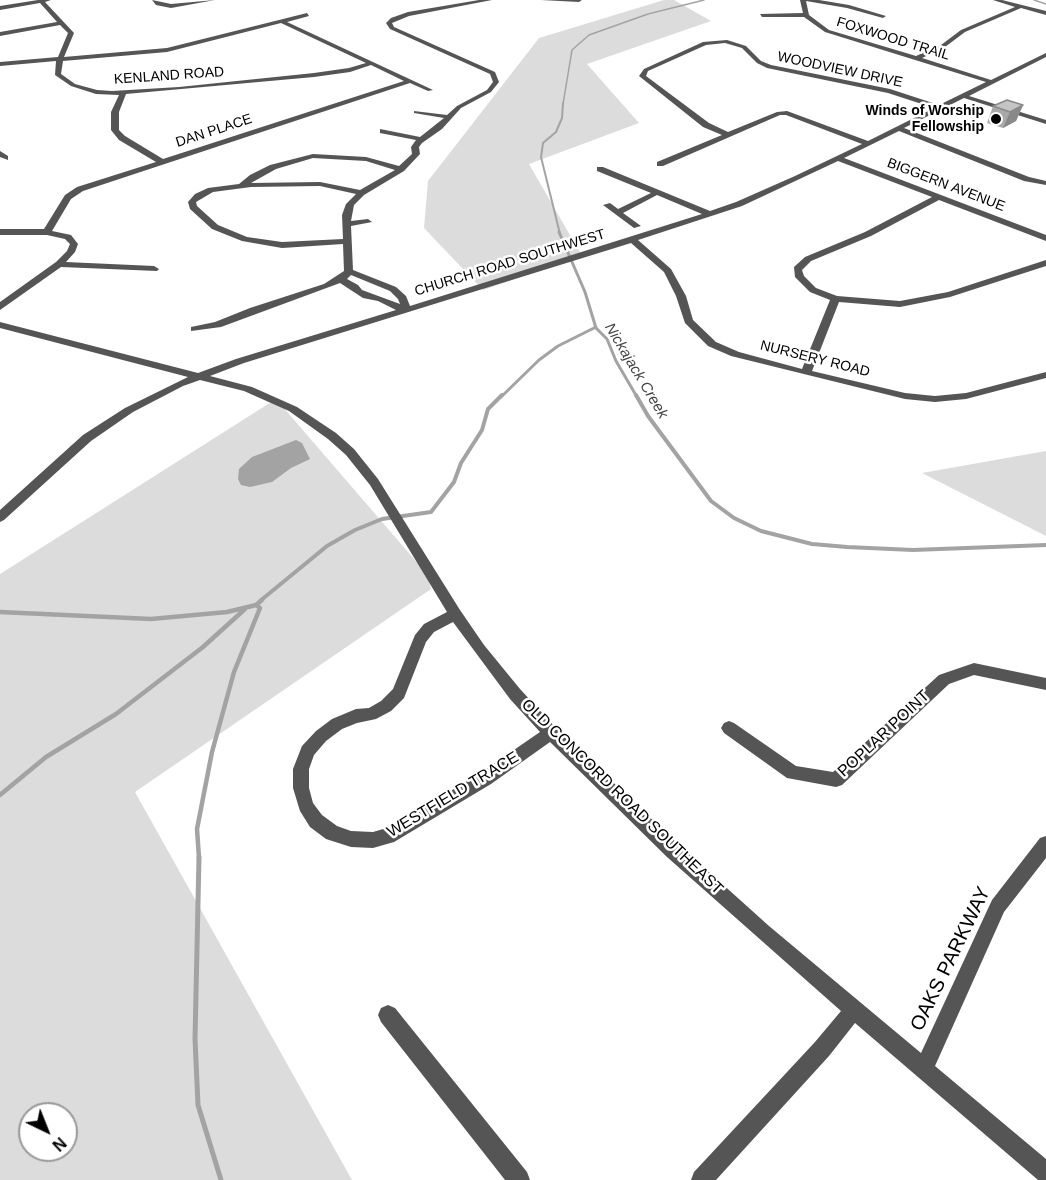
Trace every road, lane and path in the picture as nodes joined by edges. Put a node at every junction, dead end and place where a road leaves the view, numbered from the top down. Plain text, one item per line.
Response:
1 (155, 0) edge
2 (212, 0) edge
3 (489, 0) edge
4 (544, 0) edge
5 (579, 0) edge
6 (803, 0) edge
7 (808, 0) edge
8 (996, 0) edge
9 (45, 1) edge
10 (1021, 6) junction
11 (0, 8) edge
12 (425, 11) junction
13 (1046, 13) edge
14 (307, 15) dead end
15 (762, 15) dead end
16 (807, 15) junction
17 (883, 16) dead end
18 (438, 19) dead end
19 (283, 22) junction
20 (60, 23) junction
21 (0, 34) edge
22 (1046, 55) edge
23 (915, 58) junction
24 (61, 59) junction
25 (372, 63) junction
26 (0, 64) edge
27 (410, 81) junction
28 (992, 82) junction
29 (430, 90) dead end
30 (123, 93) junction
31 (963, 96) junction
32 (938, 107) junction
33 (416, 112) dead end
34 (448, 117) junction
35 (1046, 122) edge
36 (898, 128) junction
37 (383, 131) dead end
38 (729, 135) junction
39 (420, 139) junction
40 (867, 143) junction
41 (837, 158) junction
42 (162, 162) junction
43 (660, 164) dead end
44 (401, 169) junction
45 (600, 169) dead end
46 (1046, 183) edge
47 (242, 186) junction
48 (361, 193) junction
49 (656, 193) junction
50 (938, 197) junction
51 (607, 205) dead end
52 (618, 212) junction
53 (710, 214) junction
54 (368, 222) dead end
55 (347, 224) junction
56 (637, 226) dead end
57 (270, 230) dead end
58 (0, 232) edge
59 (47, 232) junction
60 (1046, 238) edge
61 (632, 240) junction
62 (257, 241) junction
63 (347, 242) junction
64 (1046, 263) edge
65 (59, 264) junction
66 (154, 269) dead end
67 (350, 271) junction
68 (341, 280) junction
69 (371, 280) junction
70 (355, 287) junction
71 (300, 295) junction
72 (835, 298) junction
73 (245, 302) dead end
74 (308, 303) dead end
75 (0, 307) edge
76 (253, 310) junction
77 (406, 311) junction
78 (0, 325) edge
79 (195, 328) dead end
80 (806, 373) junction
81 (1046, 375) edge
82 (199, 376) junction
83 (0, 517) edge
84 (455, 614) junction
85 (1046, 684) edge
86 (729, 728) dead end
87 (551, 733) junction
88 (1046, 844) edge
89 (854, 1009) junction
90 (388, 1015) dead end
91 (924, 1068) junction
92 (1041, 1174) edge
93 (519, 1180) edge
94 (702, 1180) edge

1 - 2 street
3 - 12 street
4 - 5 street
6 - 16 street
7 - 17 street
8 - 10 street
9 - 11 street
9 - 20 street
10 - 13 street
10 - 23 street
12 - 18 street
12 - 34 street
14 - 19 street
15 - 16 street
16 - 23 street, FOXWOOD TRAIL
19 - 24 street
19 - 25 street
20 - 21 street
20 - 24 street
22 - 28 street, CHURCH ROAD SOUTHWEST
23 - 28 street, FOXWOOD TRAIL
24 - 26 street
24 - 30 street, KENLAND ROAD
25 - 27 street
25 - 30 street, KENLAND ROAD
27 - 29 street
27 - 42 street, DAN PLACE
28 - 31 street, CHURCH ROAD SOUTHWEST
30 - 42 street
31 - 32 street, CHURCH ROAD SOUTHWEST
31 - 35 street
32 - 36 street, CHURCH ROAD SOUTHWEST
32 - 38 street, WOODVIEW DRIVE
33 - 34 street
34 - 39 street
36 - 40 street, CHURCH ROAD SOUTHWEST
36 - 46 street
37 - 39 street
38 - 40 street
38 - 43 street
39 - 44 street
40 - 41 street, CHURCH ROAD SOUTHWEST
41 - 50 street, BIGGERN AVENUE
41 - 53 street, CHURCH ROAD SOUTHWEST
42 - 59 street, DAN PLACE
44 - 47 street
44 - 48 street
45 - 49 street
47 - 48 street
47 - 62 street
48 - 55 street
49 - 52 street
49 - 53 street
50 - 60 street, BIGGERN AVENUE
50 - 72 street
51 - 52 street
52 - 56 street
53 - 61 street, CHURCH ROAD SOUTHWEST
54 - 55 street
55 - 63 street
57 - 62 street
58 - 59 street
59 - 65 street
61 - 77 street, CHURCH ROAD SOUTHWEST
61 - 80 street, NURSERY ROAD
62 - 63 street
63 - 67 street
64 - 72 street
65 - 66 street
65 - 75 street
67 - 68 street
67 - 69 street
68 - 70 street
68 - 71 street
69 - 70 street
69 - 77 street
70 - 77 street
71 - 74 street
71 - 76 street
72 - 80 street
73 - 76 street
76 - 79 street
77 - 82 street, CHURCH ROAD SOUTHWEST
78 - 82 street, OLD CONCORD ROAD SOUTHEAST
80 - 81 street, NURSERY ROAD
82 - 83 street, CHURCH ROAD SOUTHWEST
82 - 84 street, OLD CONCORD ROAD SOUTHEAST
84 - 87 street, OLD CONCORD ROAD SOUTHEAST
84 - 87 street, WESTFIELD TRACE
85 - 86 street, POPLAR POINT
87 - 89 street, OLD CONCORD ROAD SOUTHEAST
88 - 91 street, OAKS PARKWAY
89 - 91 street, OLD CONCORD ROAD SOUTHEAST
89 - 94 street
90 - 93 street
91 - 92 street, OLD CONCORD ROAD SOUTHEAST

